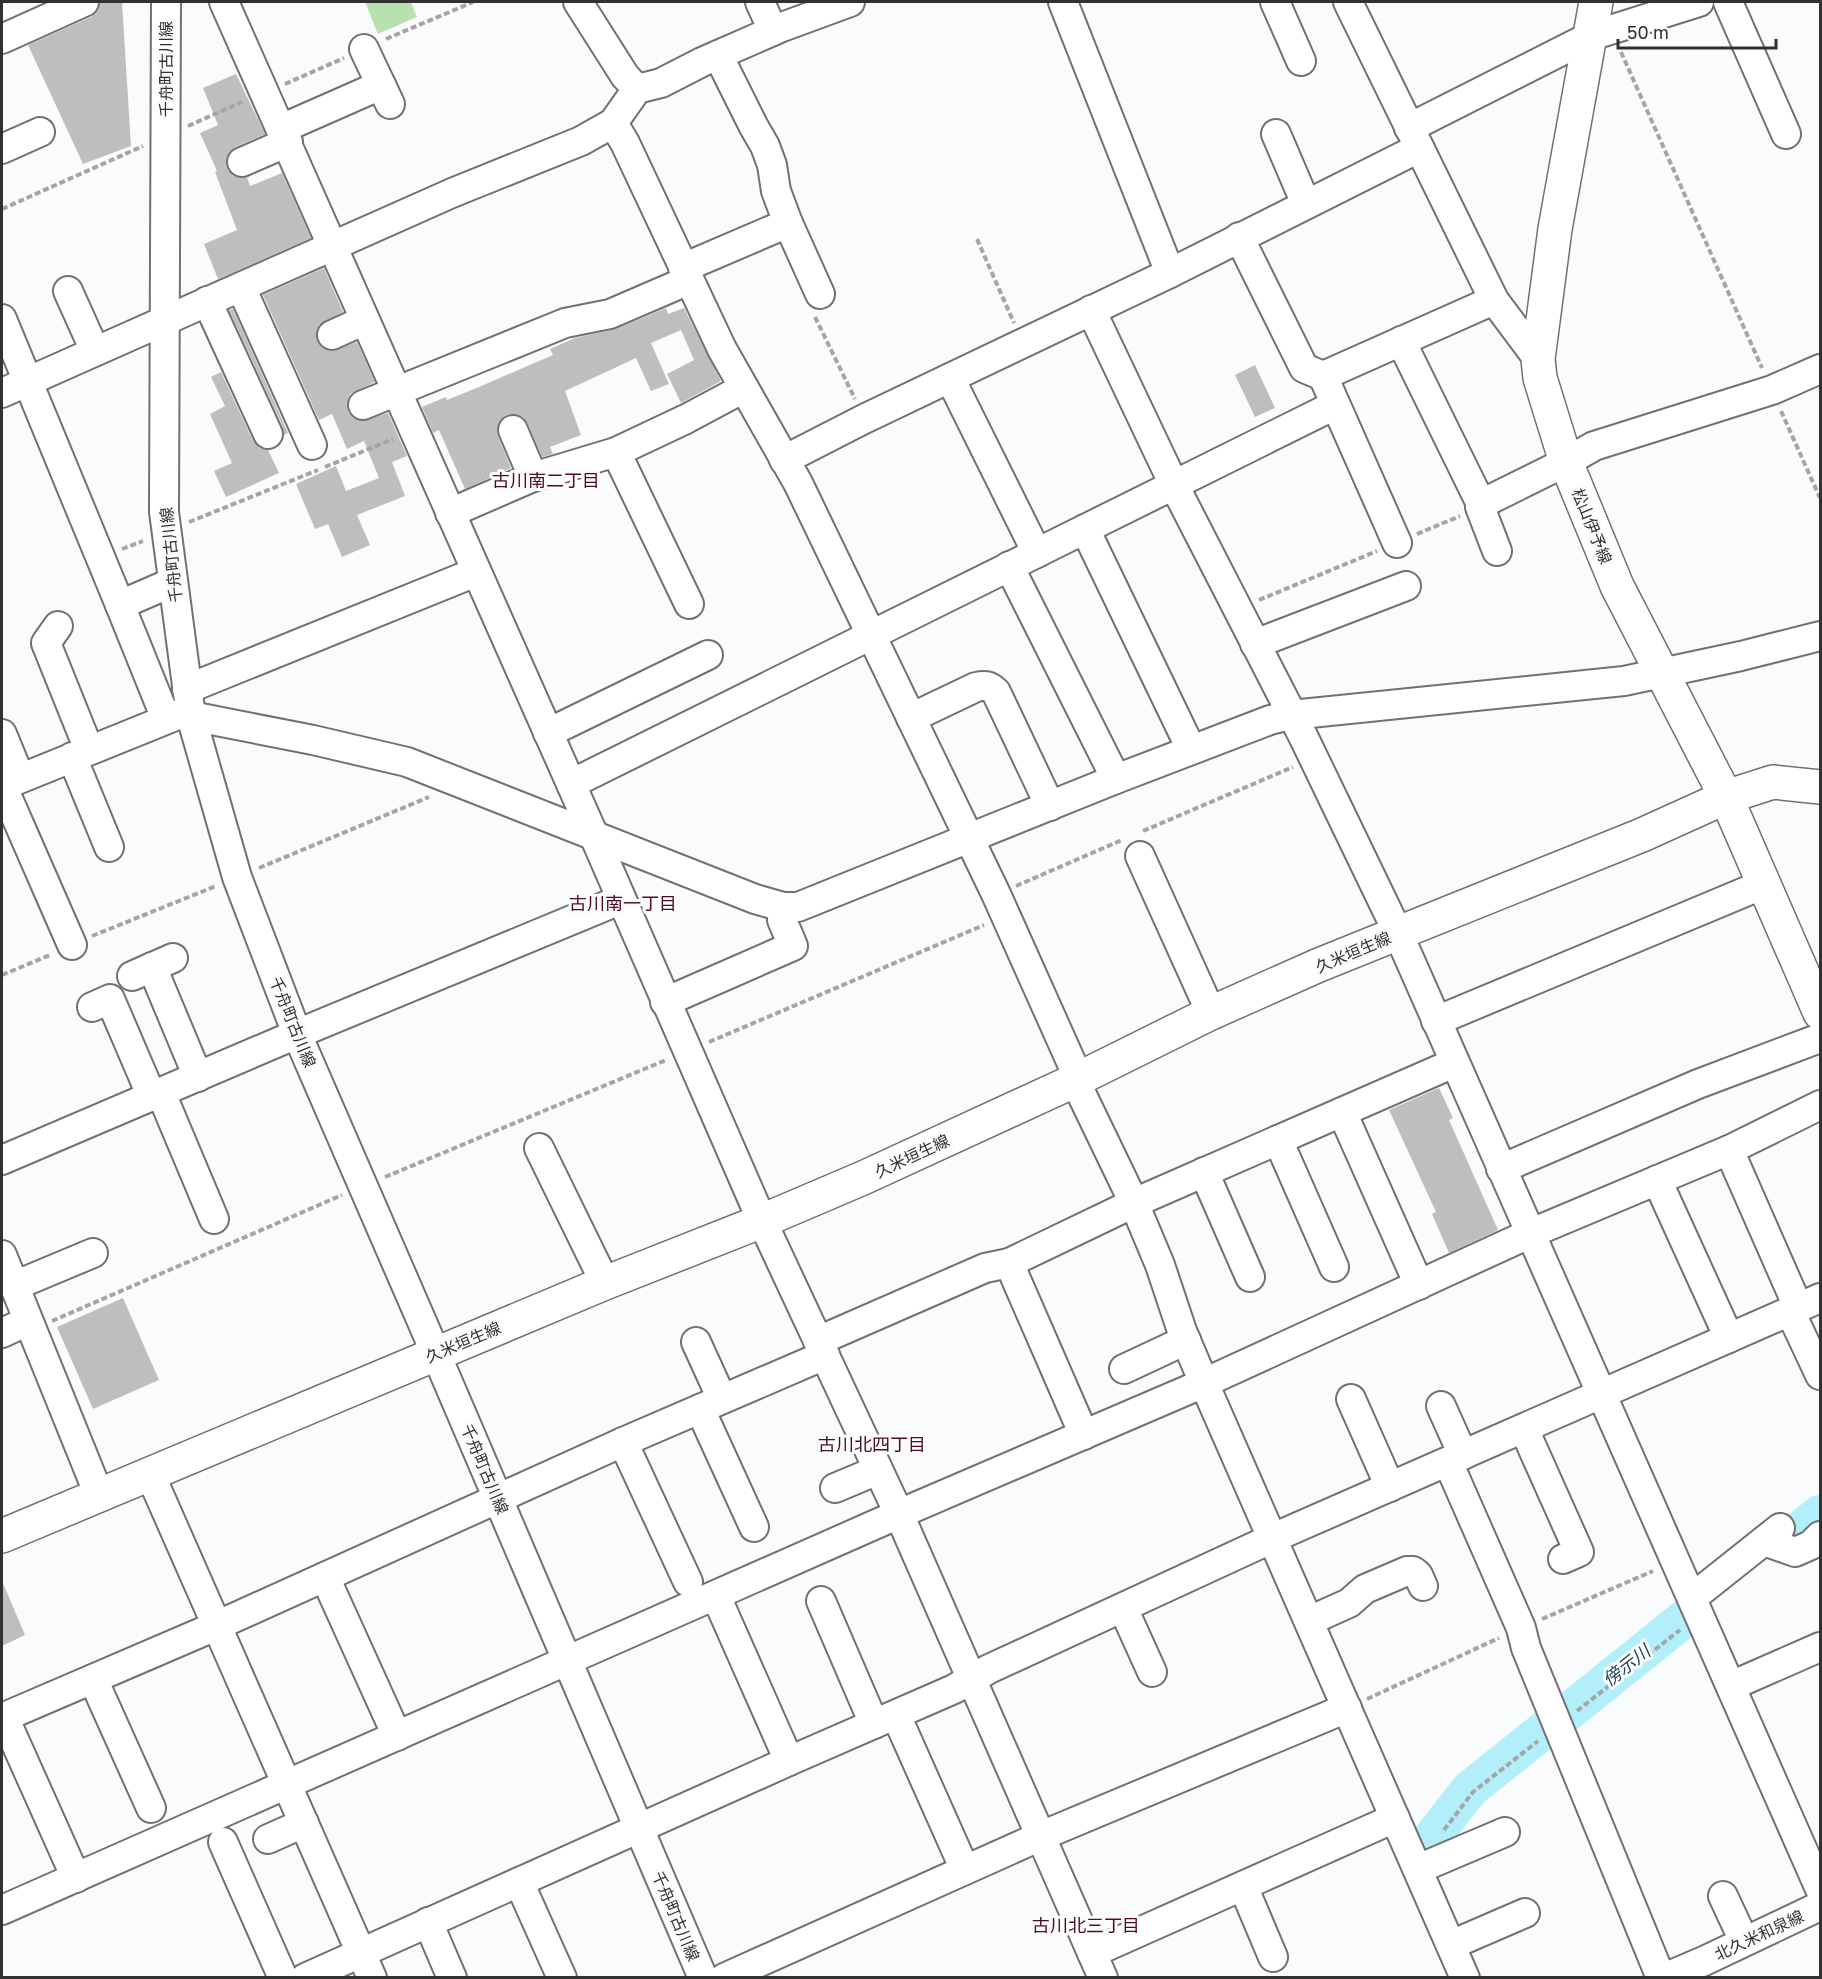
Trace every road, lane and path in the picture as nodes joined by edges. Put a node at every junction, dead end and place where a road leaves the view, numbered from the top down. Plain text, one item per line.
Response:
1 (84, 2) edge
2 (166, 2) edge
3 (224, 2) edge
4 (473, 2) edge
5 (578, 2) edge
6 (760, 2) edge
7 (850, 2) edge
8 (1063, 2) edge
9 (1275, 2) edge
10 (1348, 2) edge
11 (1699, 2) edge
12 (1728, 2) edge
13 (1600, 22) edge
14 (773, 31) junction
15 (2, 39) edge
16 (364, 49) junction
17 (718, 55) junction
18 (1301, 61) dead end
19 (637, 89) junction
20 (265, 92) junction
21 (613, 123) junction
22 (1275, 134) dead end
23 (1786, 134) dead end
24 (166, 135) junction
25 (284, 135) junction
26 (1414, 138) junction
27 (242, 162) dead end
28 (1306, 204) junction
29 (2, 210) edge
30 (788, 223) junction
31 (1239, 237) junction
32 (977, 239) dead end
33 (332, 246) junction
34 (1170, 273) junction
35 (686, 274) junction
36 (240, 287) junction
37 (68, 291) dead end
38 (820, 294) joint
39 (1494, 300) junction
40 (207, 301) junction
41 (1091, 310) junction
42 (2, 319) edge
43 (166, 319) junction
44 (365, 321) junction
45 (332, 335) dead end
46 (1401, 341) junction
47 (1023, 343) junction
48 (95, 351) junction
49 (1538, 359) junction
50 (1821, 369) edge
51 (1323, 376) junction
52 (950, 378) junction
53 (28, 381) junction
54 (744, 388) junction
55 (1772, 390) junction
56 (396, 391) junction
57 (2, 393) edge
58 (363, 405) dead end
59 (1335, 405) junction
60 (864, 419) junction
61 (513, 430) dead end
62 (413, 431) junction
63 (268, 434) dead end
64 (312, 445) dead end
65 (616, 452) junction
66 (784, 460) junction
67 (1566, 462) junction
68 (533, 477) junction
69 (1174, 485) junction
70 (1821, 498) edge
71 (1480, 506) junction
72 (450, 513) junction
73 (1085, 529) junction
74 (166, 531) junction
75 (1397, 543) junction
76 (1497, 551) dead end
77 (1037, 553) junction
78 (101, 558) junction
79 (1009, 566) junction
80 (477, 572) junction
81 (173, 582) junction
82 (1406, 586) dead end
83 (689, 604) dead end
84 (120, 605) junction
85 (1237, 609) junction
86 (58, 626) dead end
87 (871, 634) junction
88 (1821, 636) edge
89 (1255, 644) junction
90 (708, 655) dead end
91 (1661, 674) junction
92 (183, 708) junction
93 (1291, 715) junction
94 (911, 718) junction
95 (2, 734) edge
96 (548, 734) junction
97 (1191, 749) junction
98 (81, 753) junction
99 (1313, 758) junction
100 (1116, 779) junction
101 (8, 783) edge
102 (571, 784) junction
103 (1821, 787) edge
104 (1726, 797) junction
105 (1050, 806) junction
106 (595, 837) junction
107 (969, 838) junction
108 (1135, 843) junction
109 (109, 847) dead end
110 (1764, 884) junction
111 (620, 900) junction
112 (1001, 905) junction
113 (783, 907) junction
114 (1398, 933) junction
115 (72, 945) dead end
116 (152, 967) dead end
117 (665, 1002) junction
118 (92, 1007) dead end
119 (1211, 1013) junction
120 (1821, 1013) edge
121 (1436, 1021) junction
122 (297, 1034) junction
123 (1821, 1038) edge
124 (687, 1051) junction
125 (1454, 1063) junction
126 (198, 1077) junction
127 (1076, 1080) junction
128 (156, 1095) junction
129 (1821, 1105) edge
130 (1342, 1112) junction
131 (1278, 1140) junction
132 (539, 1148) dead end
133 (1729, 1150) junction
134 (2, 1160) edge
135 (1501, 1169) junction
136 (1204, 1172) junction
137 (1657, 1180) junction
138 (363, 1186) junction
139 (1134, 1203) junction
140 (214, 1219) dead end
141 (762, 1221) junction
142 (1529, 1234) junction
143 (93, 1253) dead end
144 (2, 1255) edge
145 (1009, 1263) junction
146 (1334, 1267) dead end
147 (1250, 1277) dead end
148 (604, 1283) junction
149 (1419, 1285) junction
150 (14, 1286) junction
151 (1803, 1305) edge
152 (30, 1325) junction
153 (2, 1333) edge
154 (1730, 1338) junction
155 (1186, 1340) junction
156 (696, 1342) dead end
157 (822, 1348) junction
158 (436, 1354) junction
159 (1124, 1369) dead end
160 (1821, 1375) edge
161 (1204, 1383) junction
162 (1601, 1394) junction
163 (1351, 1399) dead end
164 (711, 1404) junction
165 (1441, 1406) dead end
166 (1524, 1429) junction
167 (1083, 1435) junction
168 (623, 1442) junction
169 (1455, 1459) junction
170 (878, 1470) junction
171 (150, 1474) junction
172 (835, 1488) dead end
173 (1390, 1488) junction
174 (99, 1495) junction
175 (498, 1498) junction
176 (899, 1514) junction
177 (754, 1527) dead end
178 (2, 1536) edge
179 (1821, 1536) edge
180 (1274, 1538) junction
181 (1563, 1559) dead end
182 (676, 1572) dead end
183 (325, 1576) junction
184 (1423, 1586) dead end
185 (716, 1596) junction
186 (821, 1601) dead end
187 (1696, 1606) junction
188 (1123, 1608) junction
189 (1309, 1621) junction
190 (216, 1626) junction
191 (1821, 1647) edge
192 (567, 1662) junction
193 (1151, 1673) dead end
194 (972, 1678) junction
195 (93, 1679) junction
196 (1731, 1686) junction
197 (1347, 1708) junction
198 (2, 1718) edge
199 (884, 1720) junction
200 (1558, 1725) junction
201 (397, 1736) junction
202 (789, 1761) junction
203 (286, 1785) junction
204 (139, 1799) dead end
205 (1395, 1818) junction
206 (304, 1823) junction
207 (638, 1828) junction
208 (1505, 1832) dead end
209 (1440, 1835) dead end
210 (1041, 1836) junction
211 (268, 1839) dead end
212 (223, 1842) dead end
213 (1418, 1869) junction
214 (965, 1870) junction
215 (76, 1878) junction
216 (519, 1882) junction
217 (1243, 1886) junction
218 (1821, 1889) edge
219 (1723, 1896) dead end
220 (1821, 1906) edge
221 (2, 1910) edge
222 (1525, 1913) dead end
223 (428, 1922) junction
224 (1744, 1941) junction
225 (1451, 1945) junction
226 (1273, 1957) dead end
227 (367, 1965) edge
228 (1097, 1965) edge
229 (1708, 1969) edge
230 (284, 1977) edge
231 (304, 1977) edge
232 (452, 1977) edge
233 (562, 1977) edge
234 (703, 1977) edge
235 (724, 1977) edge
236 (1465, 1977) edge
237 (1662, 1977) edge

1 - 15 street
2 - 24 street, 千舟町古川線
3 - 20 street
4 - 16 path
5 - 19 street
6 - 14 street
7 - 14 street
8 - 34 street
9 - 18 street
10 - 26 street
11 - 13 street
12 - 23 street
13 - 26 street
13 - 49 main road, 松山伊予線
13 - 55 path
14 - 17 street
16 - 20 path
16 - 25 street
17 - 19 street
17 - 30 street
19 - 21 street
20 - 24 path
20 - 25 street
21 - 33 street
21 - 35 street
22 - 28 street
24 - 29 path
24 - 43 street, 千舟町古川線
25 - 27 street
25 - 33 street
26 - 28 street
26 - 39 street
28 - 31 street
30 - 35 street
30 - 38 street
31 - 34 street
31 - 51 street
32 - 47 path
33 - 36 street
33 - 44 street
34 - 41 street
35 - 54 street
35 - 56 street
36 - 40 street
36 - 64 street
37 - 48 street
38 - 60 path
39 - 46 street
39 - 49 street
40 - 43 street
40 - 63 street
41 - 47 street
41 - 69 street
42 - 53 street
43 - 48 street
43 - 74 street, 千舟町古川線
44 - 45 street
44 - 56 street
46 - 51 street
46 - 71 street
47 - 52 street
48 - 53 street
49 - 67 main road, 松山伊予線
50 - 55 street
51 - 59 street
52 - 60 street
52 - 77 street
53 - 57 street
53 - 78 street
54 - 65 street
54 - 66 street
55 - 67 street
55 - 70 path
56 - 58 street
56 - 62 street
59 - 69 street
59 - 75 street
60 - 66 street
61 - 68 street
62 - 72 street
62 - 74 path
65 - 68 street
65 - 83 street
66 - 87 street
67 - 71 street
67 - 91 main road, 松山伊予線
68 - 72 street
69 - 73 street
69 - 85 street
71 - 75 path
71 - 76 street
72 - 80 street
73 - 77 street
73 - 97 street
74 - 78 path
74 - 81 street, 千舟町古川線
75 - 85 path
77 - 79 street
78 - 84 street
79 - 87 street
79 - 100 street
80 - 92 street
80 - 96 street
81 - 84 street
81 - 92 street, 千舟町古川線
82 - 89 street
84 - 92 street
85 - 89 street
86 - 98 street
87 - 94 street
87 - 102 street
88 - 91 street
89 - 93 street
90 - 96 street
91 - 93 street
91 - 104 main road, 松山伊予線
92 - 98 street
92 - 106 street
92 - 122 street, 千舟町古川線
93 - 97 street
93 - 99 street
94 - 105 street
94 - 107 street
95 - 101 street
96 - 102 street
97 - 100 street
98 - 101 street
98 - 109 street
99 - 108 path
99 - 114 street
100 - 105 street
101 - 115 street
102 - 106 street
103 - 104 main road, 久米垣生線
104 - 110 main road, 松山伊予線
104 - 114 main road, 久米垣生線
105 - 107 street
106 - 111 street
106 - 113 street
107 - 112 street
107 - 113 street
108 - 112 path
108 - 119 street
110 - 120 main road, 松山伊予線
110 - 121 street
111 - 117 street
111 - 122 street
112 - 124 path
112 - 127 street
113 - 117 street
114 - 119 main road, 久米垣生線
114 - 121 street
116 - 126 street
117 - 124 street
118 - 128 street
119 - 127 main road, 久米垣生線
121 - 125 street
122 - 126 street
122 - 138 street, 千舟町古川線
123 - 135 street
124 - 138 path
124 - 141 street
125 - 130 street
125 - 135 street
126 - 128 street
127 - 139 street
127 - 141 main road, 久米垣生線
128 - 134 street
128 - 140 street
129 - 133 street
130 - 131 street
130 - 149 street
131 - 136 street
131 - 146 street
132 - 148 street
133 - 137 street
133 - 151 street
135 - 142 street
136 - 139 street
136 - 147 street
137 - 142 street
137 - 154 street
138 - 152 path
138 - 158 street, 千舟町古川線
139 - 145 street
139 - 155 street
141 - 148 main road, 久米垣生線
141 - 157 street
142 - 149 street
142 - 162 street
143 - 150 street
144 - 150 street
145 - 157 street
145 - 167 street
148 - 158 main road, 久米垣生線
149 - 161 street
150 - 152 street
151 - 154 street
151 - 160 street
152 - 153 street
152 - 174 street
154 - 162 street
155 - 159 street
155 - 161 street
156 - 164 street
157 - 164 street
157 - 170 street
158 - 171 main road, 久米垣生線
158 - 175 street, 千舟町古川線
161 - 167 street
161 - 180 street
162 - 166 street
162 - 187 street
163 - 173 street
164 - 168 street
164 - 177 street
165 - 169 street
166 - 169 street
166 - 181 street
167 - 176 street
168 - 175 street
168 - 182 street
169 - 173 street
169 - 200 street
170 - 172 street
170 - 176 street
171 - 174 main road, 久米垣生線
171 - 190 street
173 - 180 street
174 - 178 main road, 久米垣生線
175 - 183 street
175 - 192 street, 千舟町古川線
176 - 185 street
176 - 194 street
179 - 187 street
180 - 188 street
180 - 189 street
183 - 190 street
183 - 201 street
184 - 189 street
185 - 192 street
185 - 202 street
186 - 199 street
187 - 196 street
187 - 200 path
188 - 193 street
188 - 194 street
189 - 197 street
190 - 195 street
190 - 203 street
191 - 196 street
192 - 201 street
192 - 207 street, 千舟町古川線
194 - 199 street
194 - 210 street
195 - 198 street
195 - 204 street
196 - 218 street
197 - 205 street
197 - 210 street
198 - 215 street
199 - 202 street
199 - 214 street
200 - 209 path
200 - 237 street
201 - 203 street
202 - 207 street
203 - 206 street
203 - 215 street
205 - 213 street
205 - 217 street
206 - 211 street
206 - 227 street
207 - 216 street
207 - 234 street, 千舟町古川線
208 - 213 street
210 - 214 street
210 - 228 street
212 - 230 street
213 - 225 street
214 - 235 street
215 - 221 street
216 - 223 street
216 - 233 street
217 - 226 street
217 - 228 street
219 - 224 street
220 - 224 street, 北久米和泉線
222 - 225 street
223 - 227 street
223 - 232 street
224 - 229 street, 北久米和泉線
225 - 236 street
227 - 231 street
229 - 237 street, 北久米和泉線

